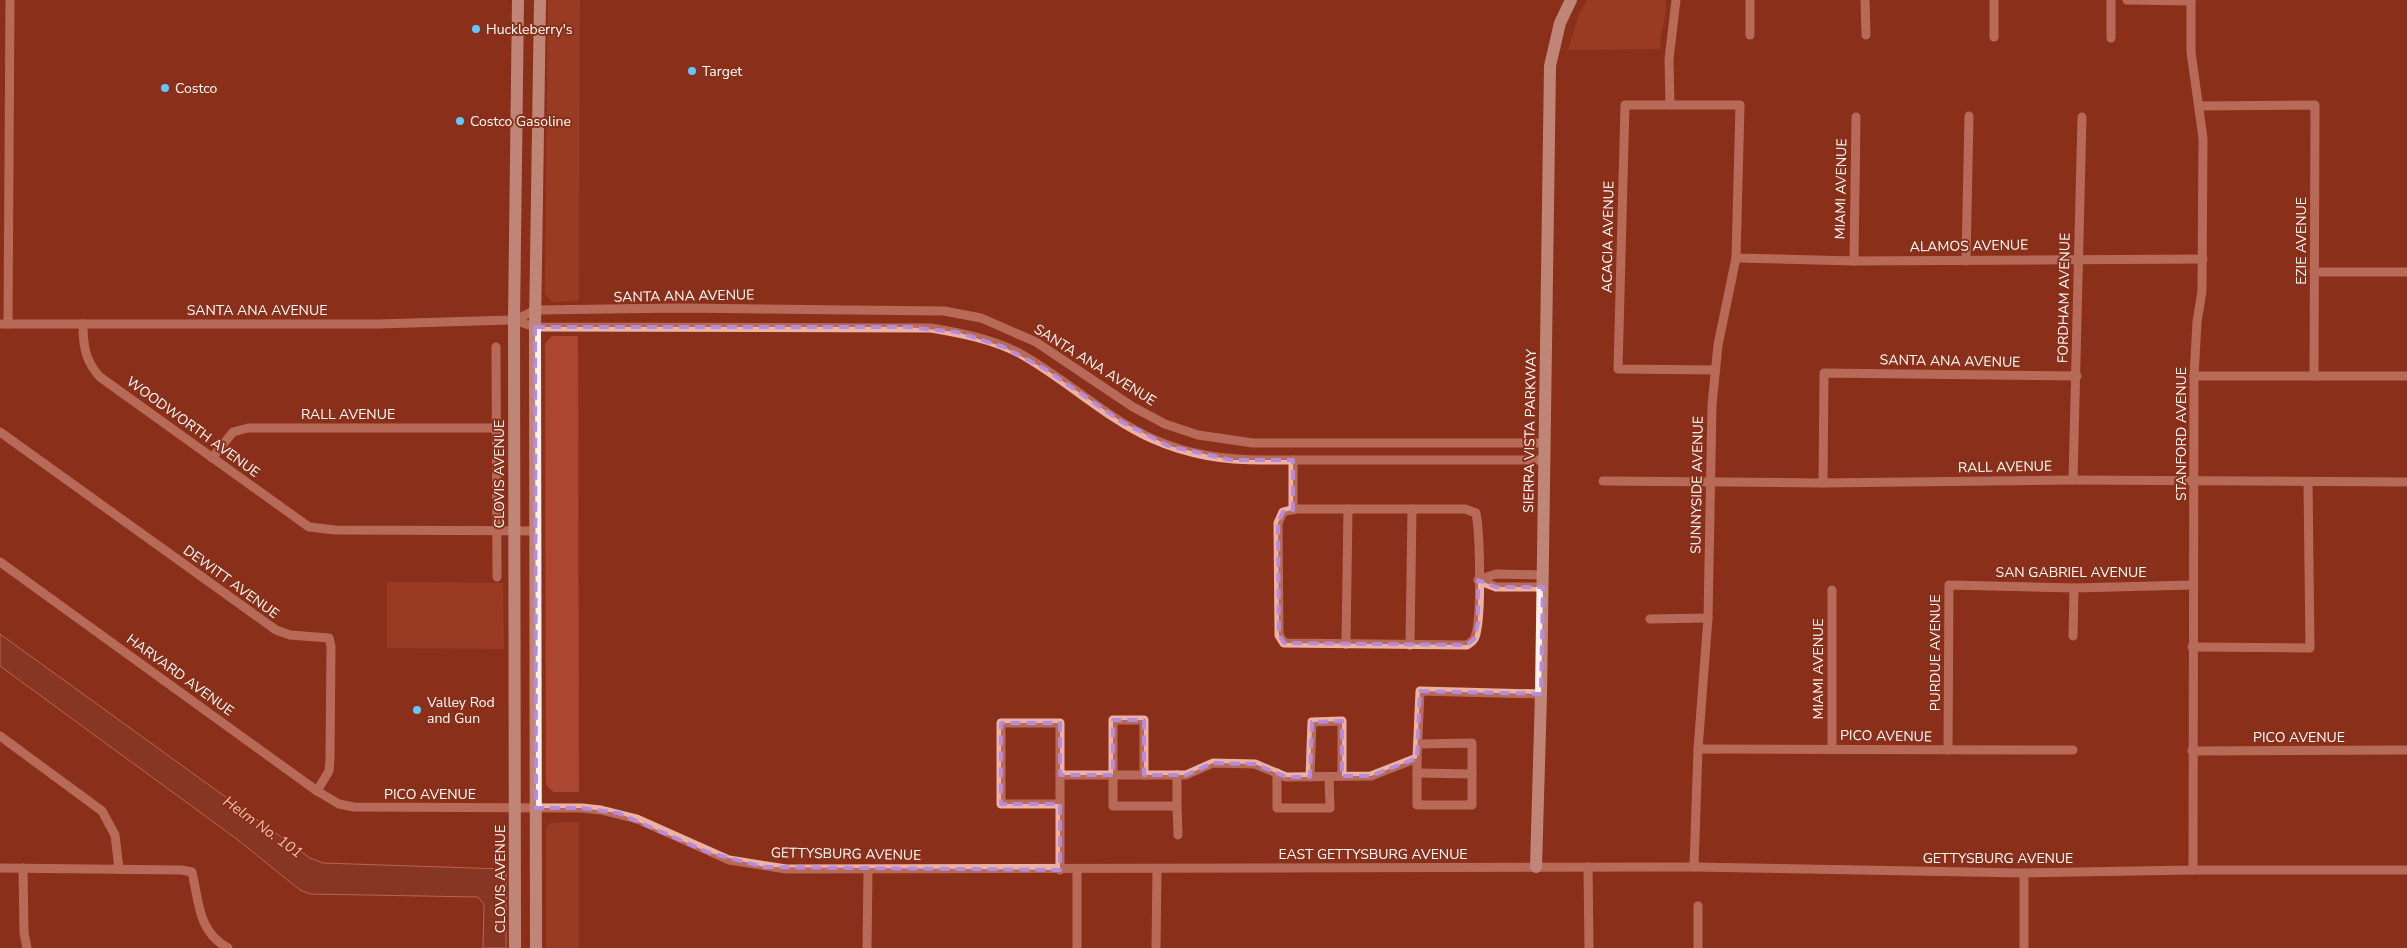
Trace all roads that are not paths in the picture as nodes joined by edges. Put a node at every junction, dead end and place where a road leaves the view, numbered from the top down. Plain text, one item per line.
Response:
1 (10, 0) edge
2 (518, 0) edge
3 (540, 0) edge
4 (1572, 0) edge
5 (1676, 0) edge
6 (1750, 0) edge
7 (1865, 0) edge
8 (1994, 0) edge
9 (2111, 0) edge
10 (2127, 0) edge
11 (2191, 1) edge
12 (1750, 35) dead end
13 (1866, 35) dead end
14 (1994, 37) dead end
15 (2111, 38) dead end
16 (0, 78) edge
17 (10, 78) junction
18 (1670, 105) junction
19 (2199, 106) junction
20 (1969, 116) dead end
21 (1856, 117) dead end
22 (2082, 117) dead end
23 (1736, 258) junction
24 (2078, 259) junction
25 (2202, 259) junction
26 (1854, 261) junction
27 (1966, 261) junction
28 (2314, 272) junction
29 (2407, 272) edge
30 (536, 310) junction
31 (514, 320) junction
32 (4, 324) edge
33 (82, 324) junction
34 (535, 327) junction
35 (496, 347) dead end
36 (1715, 370) junction
37 (2077, 376) junction
38 (2194, 376) junction
39 (2314, 376) junction
40 (2407, 376) edge
41 (496, 428) junction
42 (0, 432) edge
43 (1544, 443) junction
44 (212, 458) junction
45 (1292, 460) junction
46 (1544, 460) junction
47 (2073, 480) junction
48 (1603, 481) dead end
49 (1711, 481) junction
50 (2194, 481) junction
51 (2308, 482) junction
52 (2407, 482) edge
53 (1823, 483) junction
54 (1348, 509) junction
55 (1412, 509) junction
56 (1293, 510) junction
57 (497, 531) junction
58 (514, 531) junction
59 (536, 531) junction
60 (0, 562) edge
61 (497, 577) dead end
62 (1478, 580) junction
63 (1543, 581) junction
64 (1949, 585) joint
65 (2193, 585) junction
66 (2074, 588) junction
67 (1832, 590) dead end
68 (1708, 618) junction
69 (1650, 619) dead end
70 (2073, 636) dead end
71 (1346, 644) junction
72 (1410, 644) junction
73 (2192, 647) junction
74 (1541, 694) junction
75 (0, 736) edge
76 (1418, 744) junction
77 (1698, 749) junction
78 (1832, 749) junction
79 (1948, 750) junction
80 (2073, 750) dead end
81 (2407, 750) edge
82 (2192, 751) junction
83 (1417, 758) junction
84 (1277, 773) junction
85 (1417, 773) junction
86 (1472, 774) junction
87 (1060, 775) junction
88 (1113, 775) junction
89 (1144, 775) junction
90 (1177, 775) junction
91 (1342, 776) junction
92 (1310, 777) junction
93 (1330, 777) junction
94 (317, 791) junction
95 (1060, 804) junction
96 (346, 806) joint
97 (1177, 806) junction
98 (515, 808) junction
99 (536, 808) junction
100 (1178, 835) dead end
101 (1536, 867) junction
102 (1588, 867) junction
103 (1694, 867) junction
104 (0, 868) edge
105 (24, 868) junction
106 (119, 869) junction
107 (1157, 869) junction
108 (868, 870) junction
109 (1060, 870) junction
110 (1077, 870) junction
111 (2192, 870) junction
112 (2407, 870) edge
113 (2024, 873) junction
114 (1698, 906) dead end
115 (27, 948) edge
116 (228, 948) edge
117 (515, 948) edge
118 (536, 948) edge
119 (867, 948) edge
120 (1077, 948) edge
121 (1156, 948) edge
122 (1588, 948) edge
123 (1698, 948) edge
124 (2024, 948) edge

1 - 17 street
2 - 31 main road, CLOVIS AVENUE
3 - 30 main road
4 - 43 main road, SIERRA VISTA PARKWAY
5 - 18 street
6 - 12 street
7 - 13 street
8 - 14 street
9 - 15 street
10 - 11 street
11 - 19 street, STANFORD AVENUE
16 - 17 street
17 - 32 street
18 - 23 street, SUNNYSIDE AVENUE
18 - 36 street, ACACIA AVENUE
19 - 25 street, STANFORD AVENUE
19 - 28 street, EZIE AVENUE
20 - 27 street
21 - 26 street, MIAMI AVENUE
22 - 24 street, FORDHAM AVENUE
23 - 26 street, ALAMOS AVENUE
23 - 36 street, SUNNYSIDE AVENUE
24 - 25 street, ALAMOS AVENUE
24 - 27 street, ALAMOS AVENUE
24 - 37 street, FORDHAM AVENUE
25 - 38 street, STANFORD AVENUE
26 - 27 street, ALAMOS AVENUE
28 - 29 street
28 - 39 street, EZIE AVENUE
30 - 31 street, SANTA ANA AVENUE
30 - 34 main road
30 - 43 street, SANTA ANA AVENUE
31 - 33 street, SANTA ANA AVENUE
31 - 34 street, SANTA ANA AVENUE
31 - 58 main road, CLOVIS AVENUE
32 - 33 street, SANTA ANA AVENUE
33 - 44 street, WOODWORTH AVENUE
34 - 45 street, SANTA ANA AVENUE
34 - 59 main road
35 - 41 street
36 - 49 street, SUNNYSIDE AVENUE
37 - 47 street, FORDHAM AVENUE
37 - 53 street, SANTA ANA AVENUE
38 - 39 street
38 - 50 street, STANFORD AVENUE
39 - 40 street
41 - 44 street, RALL AVENUE
41 - 57 street
42 - 94 street, DEWITT AVENUE
43 - 46 main road, SIERRA VISTA PARKWAY
44 - 57 street, WOODWORTH AVENUE
45 - 46 street, SANTA ANA AVENUE
45 - 56 street
46 - 63 main road, SIERRA VISTA PARKWAY
47 - 50 street, RALL AVENUE
47 - 53 street, RALL AVENUE
48 - 49 street, RALL AVENUE
49 - 53 street, RALL AVENUE
49 - 68 street, SUNNYSIDE AVENUE
50 - 51 street, RALL AVENUE
50 - 65 street, STANFORD AVENUE
51 - 52 street, RALL AVENUE
51 - 73 street
54 - 55 street
54 - 56 street
54 - 71 street
55 - 62 street
55 - 72 street
56 - 71 street
57 - 58 street
57 - 61 street
58 - 59 street
58 - 98 main road, CLOVIS AVENUE
59 - 99 main road
60 - 94 street, HARVARD AVENUE
62 - 63 street
62 - 72 street
63 - 74 main road, SIERRA VISTA PARKWAY
64 - 66 street, SAN GABRIEL AVENUE
64 - 79 street, PURDUE AVENUE
65 - 66 street, SAN GABRIEL AVENUE
65 - 73 street, STANFORD AVENUE
66 - 70 street
67 - 78 street, MIAMI AVENUE
68 - 69 street
68 - 77 street, SUNNYSIDE AVENUE
71 - 72 street
73 - 82 street, STANFORD AVENUE
74 - 76 street
74 - 101 main road, SIERRA VISTA PARKWAY
75 - 106 street
76 - 83 street
76 - 86 street
77 - 78 street, PICO AVENUE
77 - 103 street, SUNNYSIDE AVENUE
78 - 79 street, PICO AVENUE
79 - 80 street, PICO AVENUE
81 - 82 street, PICO AVENUE
82 - 111 street, STANFORD AVENUE
83 - 85 street
83 - 91 street
84 - 90 street
84 - 92 street
84 - 93 street
85 - 86 street
85 - 86 street
87 - 88 street
87 - 95 street
87 - 95 street
88 - 89 street
88 - 89 street
88 - 97 street
89 - 90 street
90 - 97 street
91 - 92 street
91 - 93 street
92 - 93 street
94 - 96 street, HARVARD AVENUE
95 - 109 street
96 - 98 street, PICO AVENUE
97 - 100 street
98 - 99 street, GETTYSBURG AVENUE
98 - 117 main road, CLOVIS AVENUE
99 - 108 street, GETTYSBURG AVENUE
99 - 118 main road
101 - 102 street, EAST GETTYSBURG AVENUE
101 - 107 street, EAST GETTYSBURG AVENUE
102 - 103 street, GETTYSBURG AVENUE
102 - 122 street
103 - 113 street, GETTYSBURG AVENUE
104 - 105 street
105 - 106 street
105 - 115 street
106 - 116 street
107 - 110 street, GETTYSBURG AVENUE
107 - 121 street
108 - 109 street, GETTYSBURG AVENUE
108 - 119 street
109 - 110 street, GETTYSBURG AVENUE
110 - 120 street
111 - 112 street, GETTYSBURG AVENUE
111 - 113 street, GETTYSBURG AVENUE
113 - 124 street
114 - 123 street

